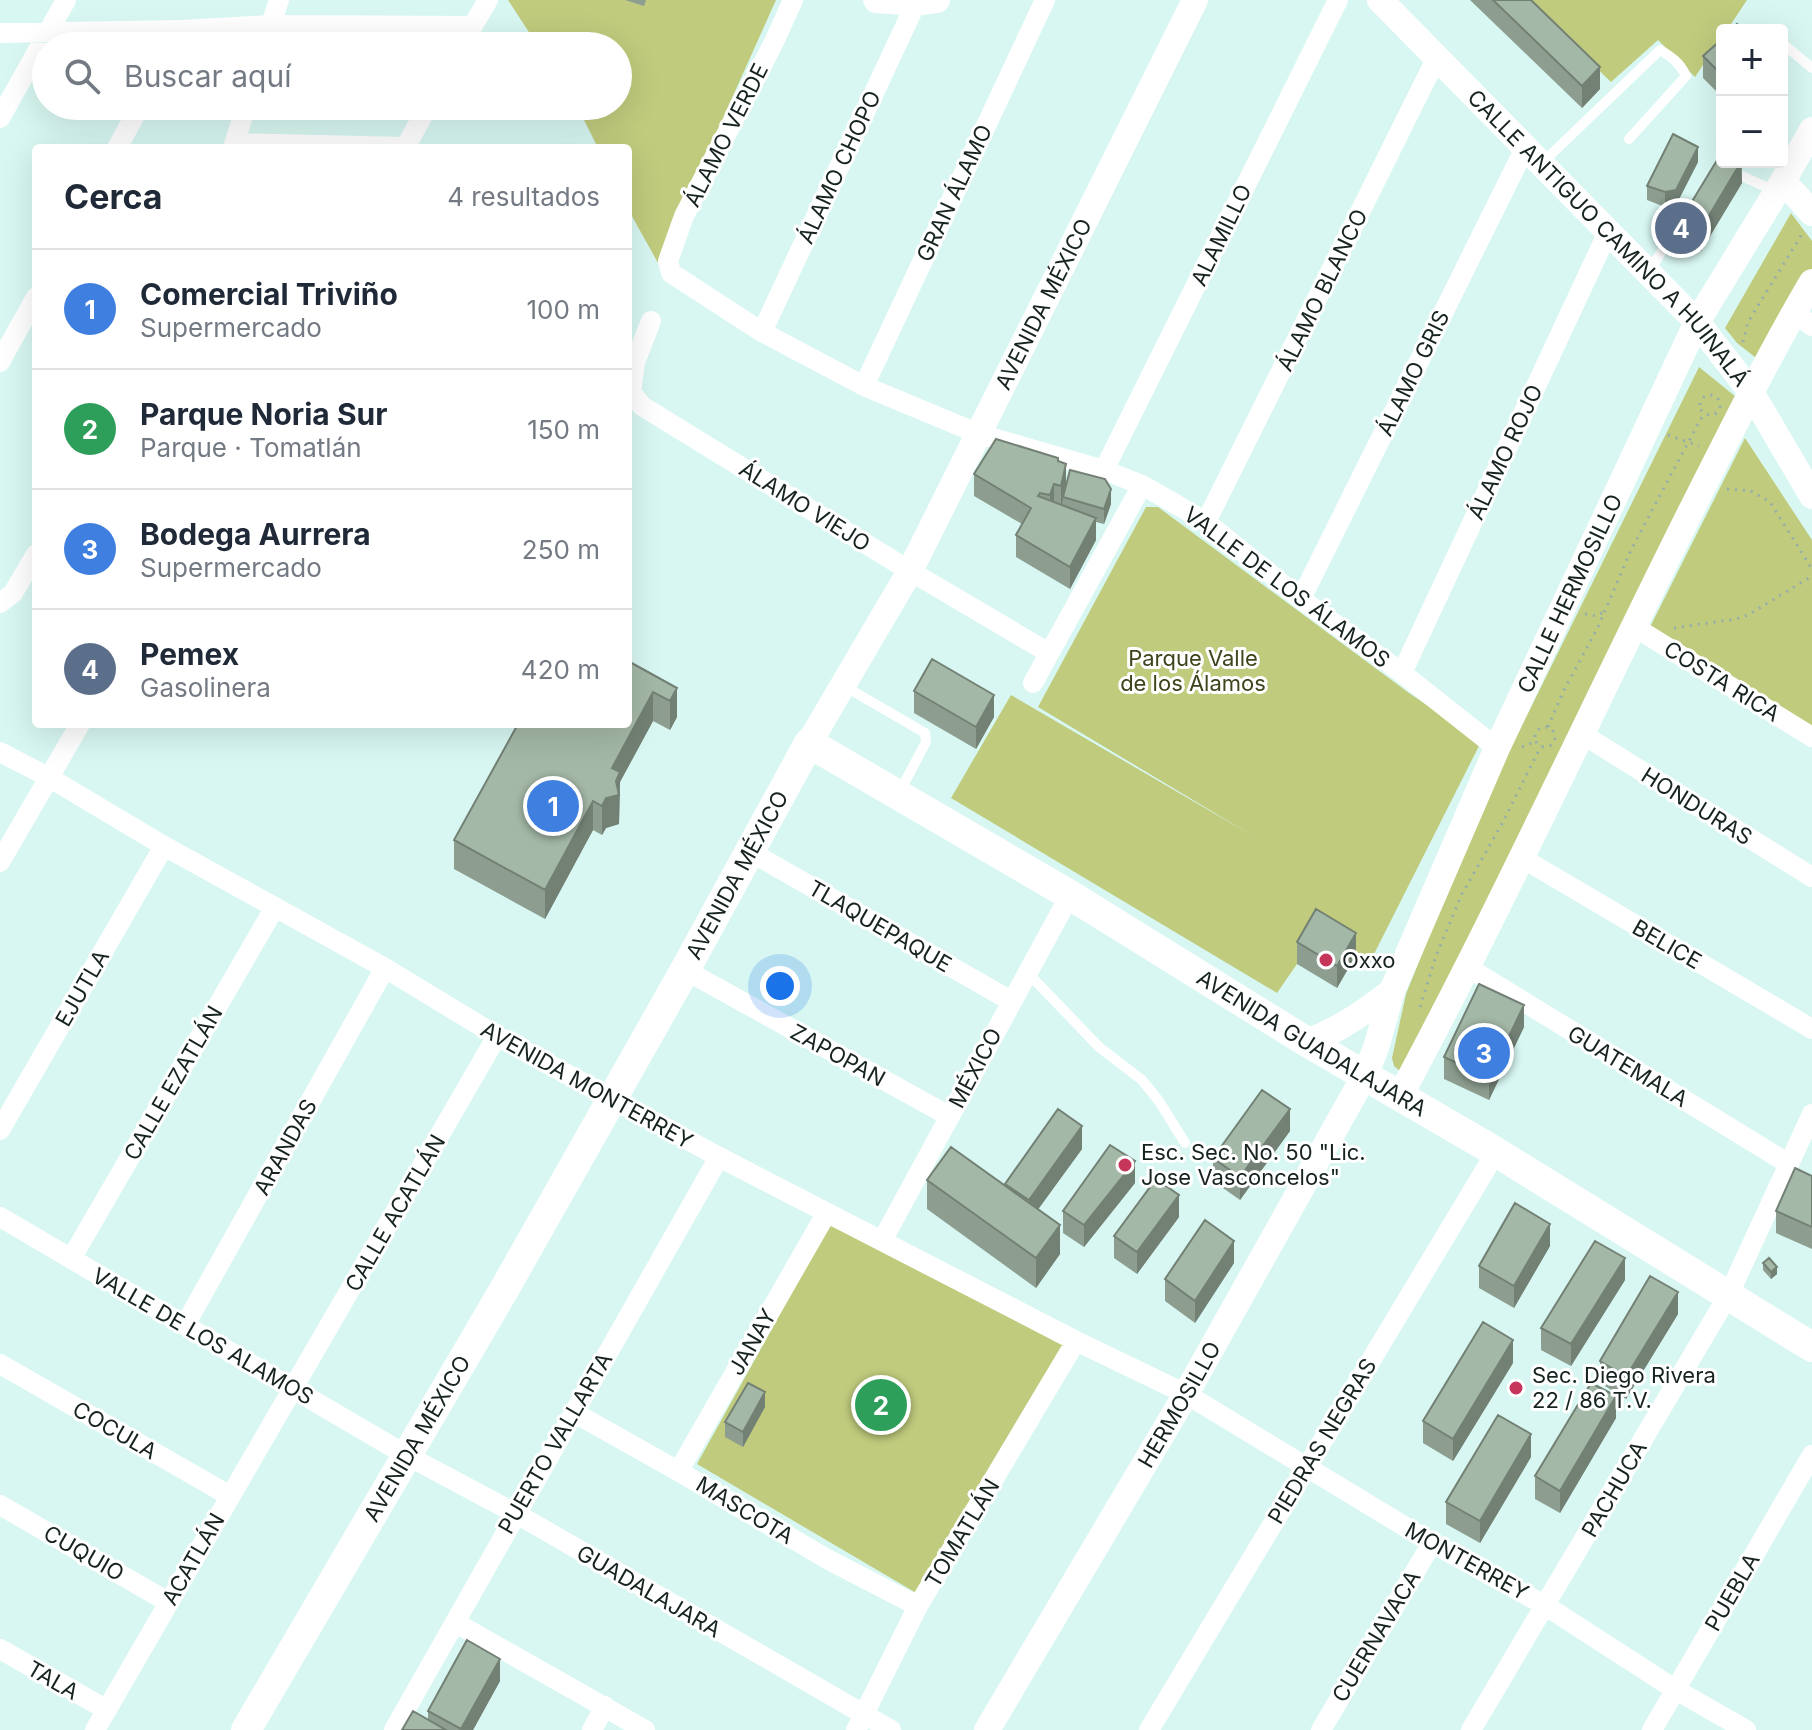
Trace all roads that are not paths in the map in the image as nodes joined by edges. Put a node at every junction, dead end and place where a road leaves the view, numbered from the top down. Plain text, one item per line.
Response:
1 (66, 0) edge
2 (279, 0) edge
3 (488, 0) edge
4 (793, 0) edge
5 (876, 0) edge
6 (1045, 0) edge
7 (1195, 0) edge
8 (1338, 0) edge
9 (1380, 0) edge
10 (926, 2) edge
11 (270, 25) junction
12 (472, 26) junction
13 (49, 31) junction
14 (67, 32) edge
15 (220, 32) edge
16 (268, 32) edge
17 (469, 32) edge
18 (0, 33) edge
19 (1788, 48) edge
20 (1437, 57) junction
21 (32, 61) edge
22 (1812, 68) edge
23 (0, 118) edge
24 (132, 120) edge
25 (242, 120) edge
26 (420, 120) edge
27 (1812, 130) edge
28 (1629, 139) dead end
29 (119, 144) edge
30 (235, 144) edge
31 (407, 144) edge
32 (1533, 156) junction
33 (1728, 168) edge
34 (1780, 186) junction
35 (1694, 200) edge
36 (1808, 222) edge
37 (1608, 232) junction
38 (671, 273) joint
39 (1648, 273) junction
40 (1812, 282) edge
41 (32, 304) edge
42 (1803, 319) edge
43 (651, 321) dead end
44 (1697, 322) junction
45 (762, 332) junction
46 (0, 362) edge
47 (632, 384) edge
48 (864, 386) junction
49 (1751, 392) junction
50 (632, 393) edge
51 (979, 434) junction
52 (1104, 470) junction
53 (1142, 485) junction
54 (1812, 496) edge
55 (1206, 522) junction
56 (32, 561) edge
57 (910, 571) junction
58 (1301, 599) junction
59 (0, 603) edge
60 (1633, 626) junction
61 (1049, 653) junction
62 (1402, 673) junction
63 (1033, 683) dead end
64 (843, 685) junction
65 (78, 728) edge
66 (1582, 734) junction
67 (1812, 737) edge
68 (809, 743) junction
69 (1497, 748) junction
70 (0, 752) edge
71 (864, 775) junction
72 (50, 778) junction
73 (783, 790) junction
74 (898, 795) junction
75 (164, 846) junction
76 (749, 851) junction
77 (1522, 858) junction
78 (0, 862) edge
79 (1812, 877) edge
80 (1070, 895) junction
81 (275, 907) junction
82 (1467, 967) junction
83 (385, 968) junction
84 (685, 970) junction
85 (1027, 972) junction
86 (1392, 991) junction
87 (1011, 1001) junction
88 (1812, 1029) edge
89 (497, 1036) junction
90 (1307, 1042) junction
91 (1365, 1075) junction
92 (1400, 1096) junction
93 (611, 1098) junction
94 (1812, 1114) edge
95 (949, 1116) junction
96 (0, 1130) edge
97 (1185, 1143) dead end
98 (1496, 1152) junction
99 (719, 1157) junction
100 (1789, 1164) junction
101 (826, 1214) junction
102 (0, 1217) edge
103 (882, 1241) junction
104 (71, 1259) junction
105 (1729, 1294) junction
106 (185, 1325) junction
107 (1076, 1341) junction
108 (1812, 1347) edge
109 (0, 1364) edge
110 (293, 1389) junction
111 (1186, 1394) junction
112 (573, 1412) junction
113 (406, 1455) junction
114 (1812, 1455) edge
115 (1306, 1467) junction
116 (678, 1471) junction
117 (230, 1496) junction
118 (0, 1505) edge
119 (515, 1513) junction
120 (1432, 1543) junction
121 (168, 1602) junction
122 (918, 1606) junction
123 (1546, 1606) junction
124 (456, 1623) junction
125 (0, 1649) edge
126 (1676, 1690) junction
127 (605, 1706) junction
128 (107, 1710) junction
129 (860, 1723) edge
130 (95, 1730) edge
131 (246, 1730) edge
132 (394, 1730) edge
133 (592, 1730) edge
134 (645, 1730) edge
135 (891, 1730) edge
136 (987, 1730) edge
137 (1149, 1730) edge
138 (1321, 1730) edge
139 (1471, 1730) edge
140 (1652, 1730) edge
141 (1746, 1730) edge

1 - 13 street
2 - 11 street
3 - 12 street
4 - 38 street, ÁLAMO VERDE
5 - 10 street
6 - 48 street, GRAN ÁLAMO
7 - 51 street, AVENIDA MÉXICO
8 - 52 street, ALAMILLO
9 - 20 street, CALLE ANTIGUO CAMINO A HUINALÁ
10 - 45 street, ÁLAMO CHOPO
11 - 12 street
11 - 15 street
11 - 16 street
12 - 17 street
13 - 14 street
13 - 18 street
19 - 22 lane
20 - 32 street, CALLE ANTIGUO CAMINO A HUINALÁ
20 - 55 street, ÁLAMO BLANCO
21 - 23 street
24 - 29 street
25 - 30 street
26 - 31 street
27 - 34 street, CALLE HERMOSILLO
28 - 32 lane
32 - 37 street, CALLE ANTIGUO CAMINO A HUINALÁ
32 - 58 street, ÁLAMO GRIS
33 - 34 lane
34 - 36 street
34 - 44 street, CALLE HERMOSILLO
35 - 39 lane
37 - 39 street, CALLE ANTIGUO CAMINO A HUINALÁ
37 - 62 street, ÁLAMO ROJO
38 - 45 street, VALLE DE LOS ÁLAMOS
39 - 44 street, CALLE ANTIGUO CAMINO A HUINALÁ
40 - 42 street
41 - 46 street
42 - 49 street
43 - 47 street, ÁLAMO VIEJO
44 - 49 street, CALLE ANTIGUO CAMINO A HUINALÁ
44 - 69 street, CALLE HERMOSILLO
45 - 48 street, VALLE DE LOS ÁLAMOS
48 - 51 street, VALLE DE LOS ÁLAMOS
49 - 54 street, CALLE ANTIGUO CAMINO A HUINALÁ
49 - 60 street
50 - 57 street, ÁLAMO VIEJO
51 - 52 street, VALLE DE LOS ÁLAMOS
51 - 57 street, AVENIDA MÉXICO
52 - 53 street, VALLE DE LOS ÁLAMOS
53 - 55 street, VALLE DE LOS ÁLAMOS
53 - 61 street
55 - 58 street, VALLE DE LOS ÁLAMOS
56 - 59 street
57 - 61 street, ÁLAMO VIEJO
57 - 64 street, AVENIDA MÉXICO
58 - 62 street, VALLE DE LOS ÁLAMOS
60 - 66 street
60 - 67 street, COSTA RICA
61 - 63 street
62 - 69 street, VALLE DE LOS ÁLAMOS
64 - 68 street, AVENIDA MÉXICO
64 - 74 lane
65 - 72 street
66 - 77 street
66 - 79 street, HONDURAS
68 - 71 main road, AVENIDA GUADALAJARA
68 - 73 main road, AVENIDA MÉXICO
69 - 86 street, CALLE HERMOSILLO
70 - 72 street, AVENIDA MONTERREY
71 - 73 main road
71 - 74 main road, AVENIDA GUADALAJARA
72 - 75 street, AVENIDA MONTERREY
72 - 78 street
73 - 76 main road, AVENIDA MÉXICO
74 - 80 main road, AVENIDA GUADALAJARA
75 - 81 street, AVENIDA MONTERREY
75 - 96 street, EJUTLA
76 - 84 main road, AVENIDA MÉXICO
76 - 87 street, TLAQUEPAQUE
77 - 82 street
77 - 88 street, BELICE
80 - 85 street, MÉXICO
80 - 90 main road, AVENIDA GUADALAJARA
81 - 83 street, AVENIDA MONTERREY
81 - 104 street, CALLE EZATLÁN
82 - 92 street
82 - 100 street, GUATEMALA
83 - 89 street, AVENIDA MONTERREY
83 - 106 street, ARANDAS
84 - 93 main road, AVENIDA MÉXICO
84 - 95 street, ZAPOPAN
85 - 87 street, MÉXICO
85 - 97 lane
86 - 90 street
86 - 91 street, CALLE HERMOSILLO
87 - 95 street, MÉXICO
89 - 93 street, AVENIDA MONTERREY
89 - 110 street, CALLE ACATLÁN
90 - 91 main road, AVENIDA GUADALAJARA
91 - 92 main road, AVENIDA GUADALAJARA
91 - 111 street, HERMOSILLO
92 - 98 main road, AVENIDA GUADALAJARA
93 - 99 street, AVENIDA MONTERREY
93 - 113 main road, AVENIDA MÉXICO
94 - 100 street, PACHUCA
95 - 103 street, MÉXICO
98 - 105 main road, AVENIDA GUADALAJARA
98 - 115 street, PIEDRAS NEGRAS
99 - 101 street, AVENIDA MONTERREY
99 - 112 street, PUERTO VALLARTA
100 - 105 street, PACHUCA
101 - 103 street, AVENIDA MONTERREY
101 - 116 street, JANAY
102 - 104 street, VALLE DE LOS ALAMOS
103 - 107 street, AVENIDA MONTERREY
104 - 106 street, VALLE DE LOS ALAMOS
105 - 108 main road, AVENIDA GUADALAJARA
105 - 123 street, PACHUCA
106 - 110 street, VALLE DE LOS ALAMOS
107 - 111 street, AVENIDA MONTERREY
107 - 122 street, TOMATLÁN
109 - 117 street, COCULA
110 - 113 street, VALLE DE LOS ALAMOS
110 - 117 street, ACATLÁN
111 - 115 street, MONTERREY
111 - 136 street, HERMOSILLO
112 - 116 street, MASCOTA
112 - 119 street, PUERTO VALLARTA
113 - 119 street, GUADALAJARA
113 - 131 main road, AVENIDA MÉXICO
114 - 126 street, PUEBLA
115 - 120 street, MONTERREY
115 - 137 street, PIEDRAS NEGRAS
116 - 122 street, MASCOTA
117 - 121 street, ACATLÁN
118 - 121 street, CUQUIO
119 - 124 street, PUERTO VALLARTA
119 - 129 street, GUADALAJARA
120 - 123 street, MONTERREY
120 - 138 street, CUERNAVACA
121 - 128 street, ACATLÁN
122 - 129 street, TOMATLÁN
123 - 126 street, MONTERREY
123 - 139 street, PACHUCA
124 - 127 street
124 - 132 street, PUERTO VALLARTA
125 - 128 street, TALA
126 - 140 street, PUEBLA
126 - 141 street, MONTERREY
127 - 133 street
127 - 134 street
128 - 130 street, ACATLÁN
129 - 135 street, GUADALAJARA

